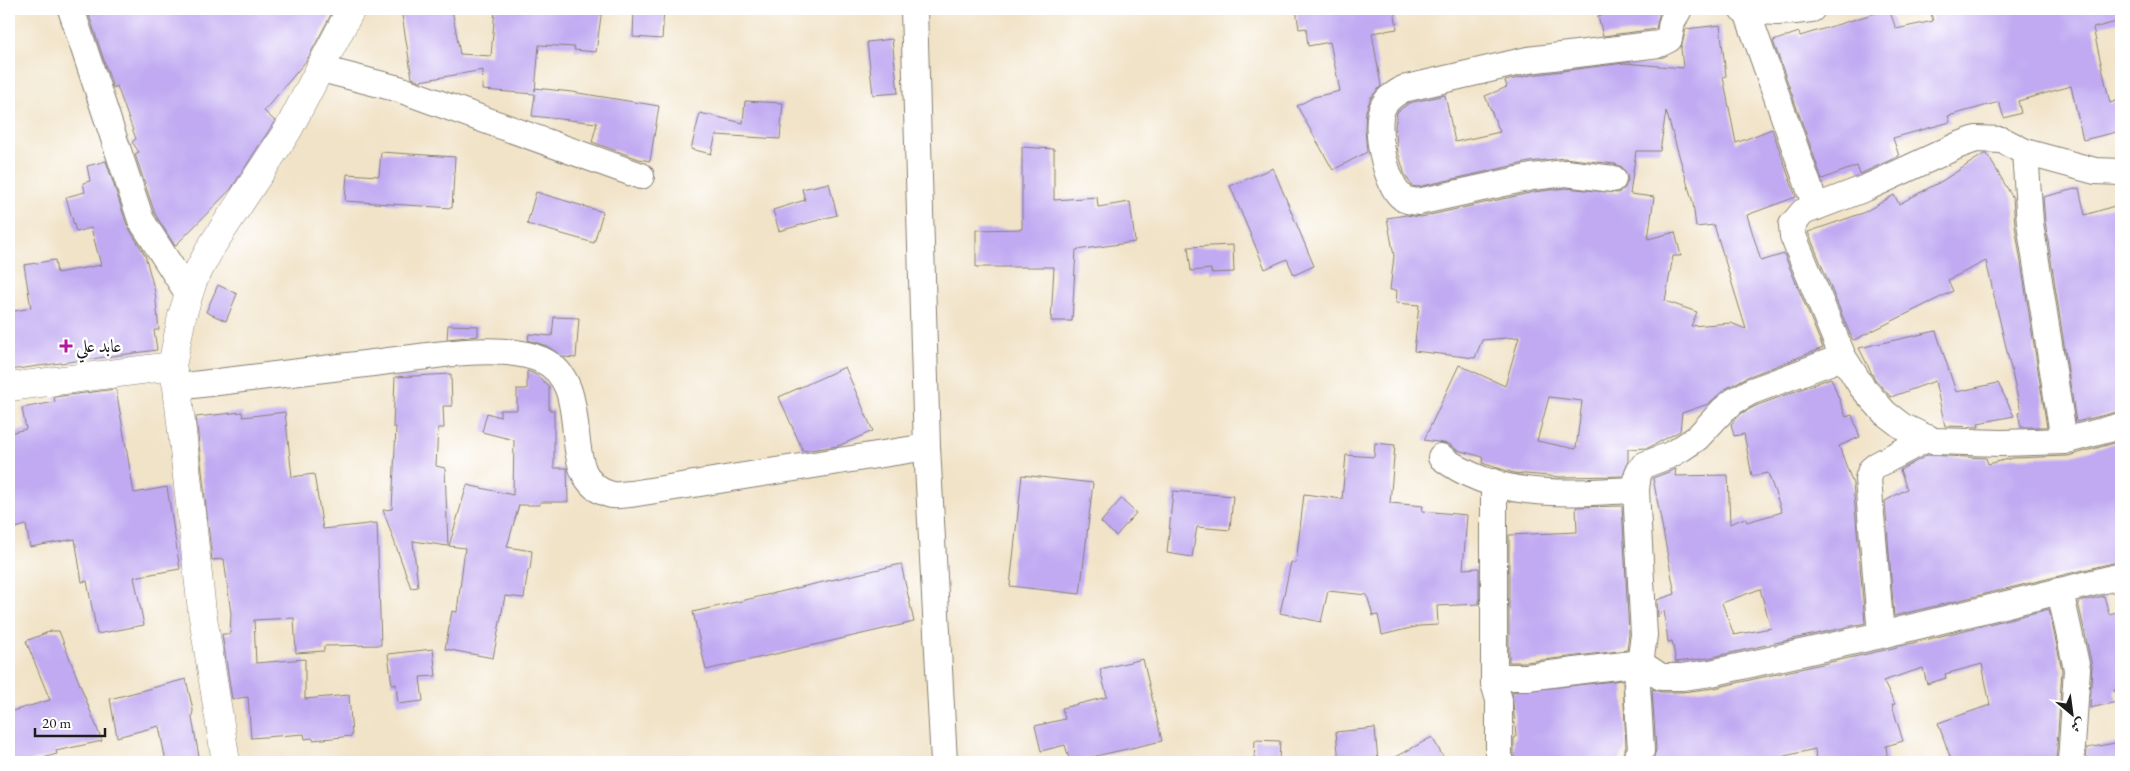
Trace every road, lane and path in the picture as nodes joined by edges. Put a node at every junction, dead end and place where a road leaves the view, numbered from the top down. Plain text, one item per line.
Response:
1 (71, 9) edge
2 (351, 9) edge
3 (914, 9) edge
4 (1679, 9) edge
5 (1744, 9) edge
6 (1812, 9) edge
7 (321, 69) junction
8 (2025, 152) junction
9 (2121, 172) edge
10 (641, 176) dead end
11 (1613, 180) dead end
12 (1816, 207) junction
13 (189, 295) junction
14 (1843, 357) junction
15 (175, 376) junction
16 (9, 387) edge
17 (2121, 426) edge
18 (1928, 438) junction
19 (2064, 441) junction
20 (927, 447) junction
21 (1441, 457) dead end
22 (1494, 482) junction
23 (1636, 490) junction
24 (2121, 576) edge
25 (2060, 591) junction
26 (1881, 635) junction
27 (1640, 663) junction
28 (1494, 683) junction
29 (226, 762) edge
30 (944, 762) edge
31 (1499, 762) edge
32 (1634, 762) edge
33 (2071, 762) edge

1 - 13 street
2 - 7 street
3 - 20 street
4 - 11 street
5 - 6 street
5 - 12 street
7 - 10 street
7 - 13 street
8 - 9 street
8 - 12 street
8 - 19 street
12 - 14 street
13 - 15 street
14 - 18 street
14 - 23 street
15 - 16 street
15 - 20 street
15 - 29 street
17 - 19 street
18 - 19 street
18 - 26 street
20 - 30 street
21 - 22 street
22 - 23 street
22 - 28 street
23 - 27 street
24 - 25 street
25 - 26 street
25 - 33 street
26 - 27 street
27 - 28 street
27 - 32 street
28 - 31 street

